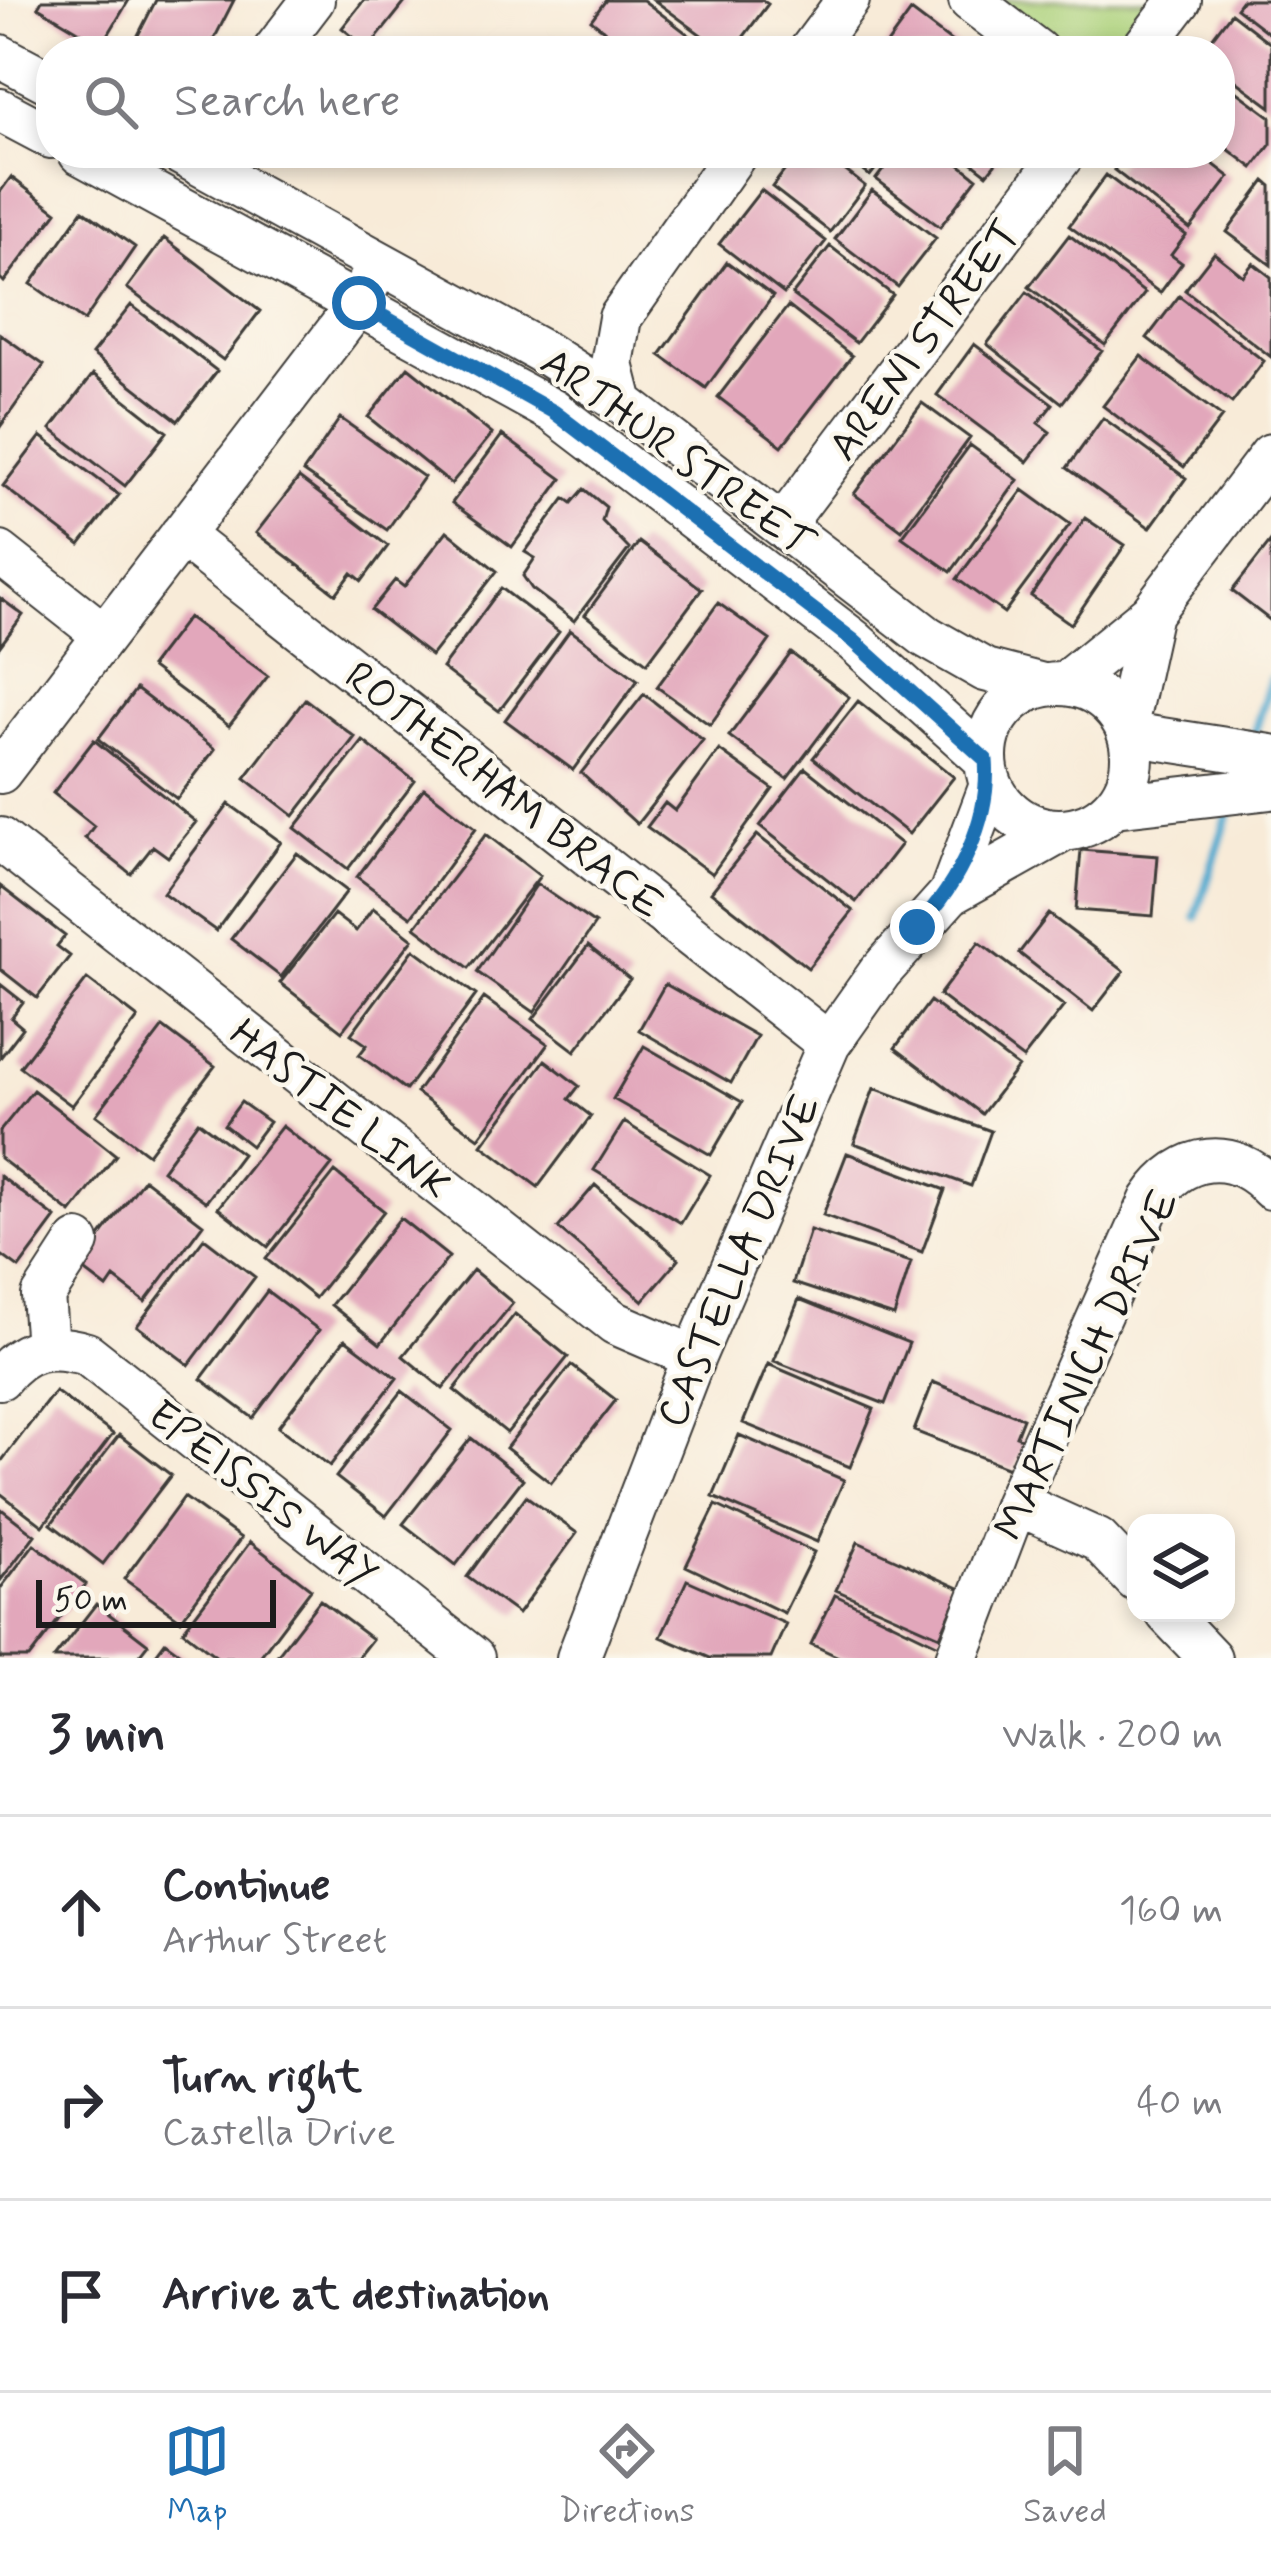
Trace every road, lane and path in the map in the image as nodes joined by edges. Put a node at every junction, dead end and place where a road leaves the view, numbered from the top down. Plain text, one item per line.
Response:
1 (313, 0) edge
2 (848, 0) edge
3 (970, 0) edge
4 (1180, 0) edge
5 (285, 36) edge
6 (821, 36) edge
7 (1017, 36) edge
8 (1152, 36) edge
9 (0, 56) edge
10 (36, 75) edge
11 (0, 110) edge
12 (36, 129) edge
13 (108, 168) edge
14 (208, 168) edge
15 (725, 168) edge
16 (1053, 168) edge
17 (379, 261) junction
18 (359, 303) junction
19 (622, 403) junction
20 (1271, 455) edge
21 (783, 524) junction
22 (181, 536) junction
23 (0, 553) edge
24 (1151, 613) junction
25 (104, 634) junction
26 (1054, 684) junction
27 (1128, 730) junction
28 (1271, 756) edge
29 (0, 772) edge
30 (988, 772) junction
31 (1271, 788) edge
32 (1114, 806) junction
33 (1064, 830) junction
34 (0, 839) edge
35 (950, 894) junction
36 (829, 1044) junction
37 (1271, 1188) edge
38 (78, 1242) dead end
39 (47, 1346) junction
40 (694, 1357) junction
41 (0, 1378) edge
42 (1016, 1503) junction
43 (1127, 1571) edge
44 (1176, 1622) edge
45 (472, 1658) edge
46 (578, 1658) edge
47 (958, 1658) edge
48 (1210, 1658) edge

1 - 5 street
2 - 6 street
3 - 7 street
4 - 8 street
9 - 10 street
11 - 12 street
13 - 18 street, ARTHUR STREET
14 - 17 street, ARTHUR STREET
15 - 19 street
16 - 21 street, ARENI STREET
17 - 18 street
17 - 19 street, ARTHUR STREET
18 - 22 street
18 - 30 street, ARTHUR STREET
19 - 21 street, ARTHUR STREET
20 - 24 street
21 - 26 street, ARTHUR STREET
22 - 25 street
22 - 36 street, ROTHERHAM BRACE
23 - 25 street
24 - 26 street
24 - 27 street
25 - 29 street
26 - 27 street
26 - 30 street
27 - 28 street
27 - 32 street
30 - 33 street
30 - 35 street, CASTELLA DRIVE
31 - 32 street
32 - 33 street
33 - 35 street, CASTELLA DRIVE
34 - 40 street, HASTIE LINK
35 - 36 street, CASTELLA DRIVE
36 - 40 street, CASTELLA DRIVE
37 - 42 street, MARTINICH DRIVE
38 - 39 street
39 - 41 street
39 - 45 street, EPEISSIS WAY
40 - 46 street, CASTELLA DRIVE
42 - 43 street
42 - 47 street, MARTINICH DRIVE
44 - 48 street

